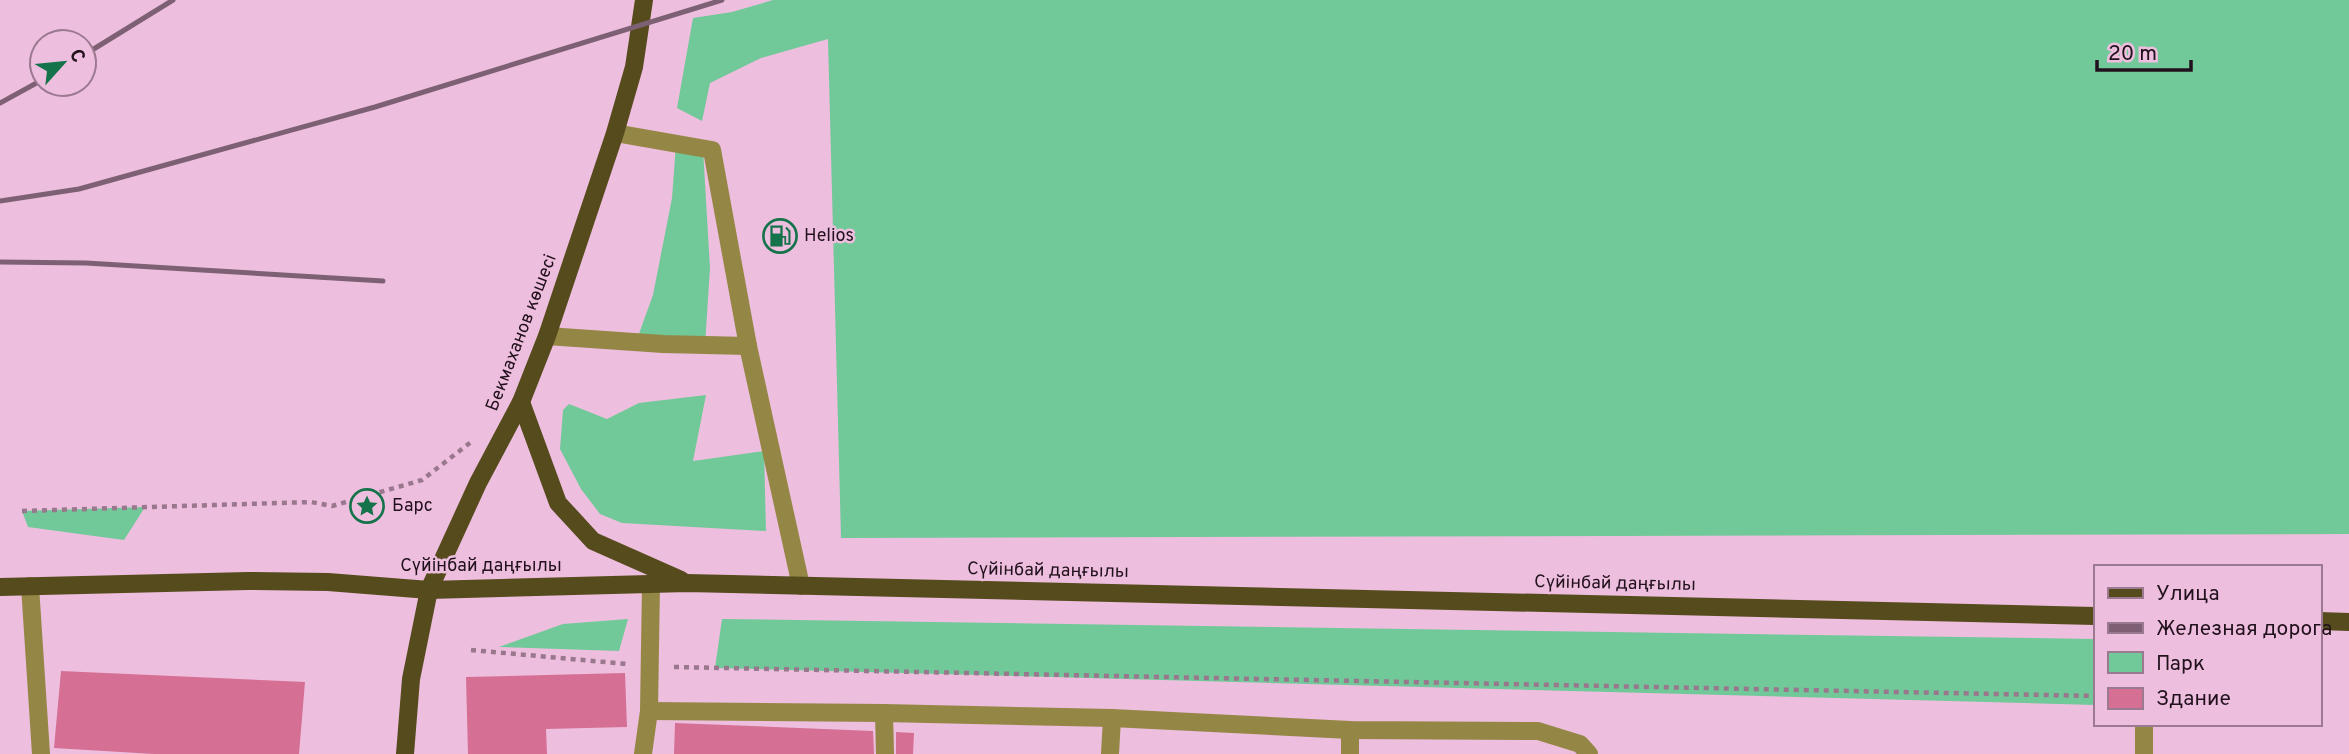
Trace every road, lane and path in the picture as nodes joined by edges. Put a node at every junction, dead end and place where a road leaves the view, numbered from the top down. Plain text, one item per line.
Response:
1 (644, 0) edge
2 (615, 134) junction
3 (547, 336) junction
4 (748, 346) junction
5 (521, 402) junction
6 (472, 441) dead end
7 (22, 511) dead end
8 (687, 583) junction
9 (651, 584) junction
10 (30, 586) junction
11 (802, 586) junction
12 (0, 587) edge
13 (429, 590) junction
14 (2094, 616) edge
15 (2321, 621) edge
16 (2349, 622) edge
17 (471, 650) dead end
18 (650, 667) junction
19 (2094, 696) edge
20 (649, 711) junction
21 (884, 713) junction
22 (1112, 718) junction
23 (2144, 726) edge
24 (1350, 730) junction
25 (41, 754) edge
26 (405, 754) edge
27 (643, 754) edge
28 (885, 754) edge
29 (1110, 754) edge
30 (1350, 754) edge
31 (1589, 754) edge
32 (2144, 754) edge

1 - 2 main road, Бекмаханов көшесі
2 - 3 main road, Бекмаханов көшесі
2 - 4 lane
3 - 4 lane
3 - 5 main road, Бекмаханов көшесі
4 - 11 lane
5 - 8 main road
5 - 13 main road, Бекмаханов көшесі
6 - 7 path
8 - 9 main road, Сүйінбай даңғылы
8 - 11 main road, Сүйінбай даңғылы
9 - 13 main road, Сүйінбай даңғылы
9 - 18 lane
10 - 12 main road, Сүйінбай даңғылы
10 - 13 main road, Сүйінбай даңғылы
10 - 25 lane
11 - 14 main road, Сүйінбай даңғылы
13 - 26 main road, Бекмаханов көшесі
15 - 16 main road
17 - 18 path
18 - 19 path
18 - 20 lane
20 - 21 lane
20 - 27 lane
21 - 22 lane
21 - 28 lane
22 - 24 lane
22 - 29 lane
23 - 32 lane
24 - 30 lane
24 - 31 lane

